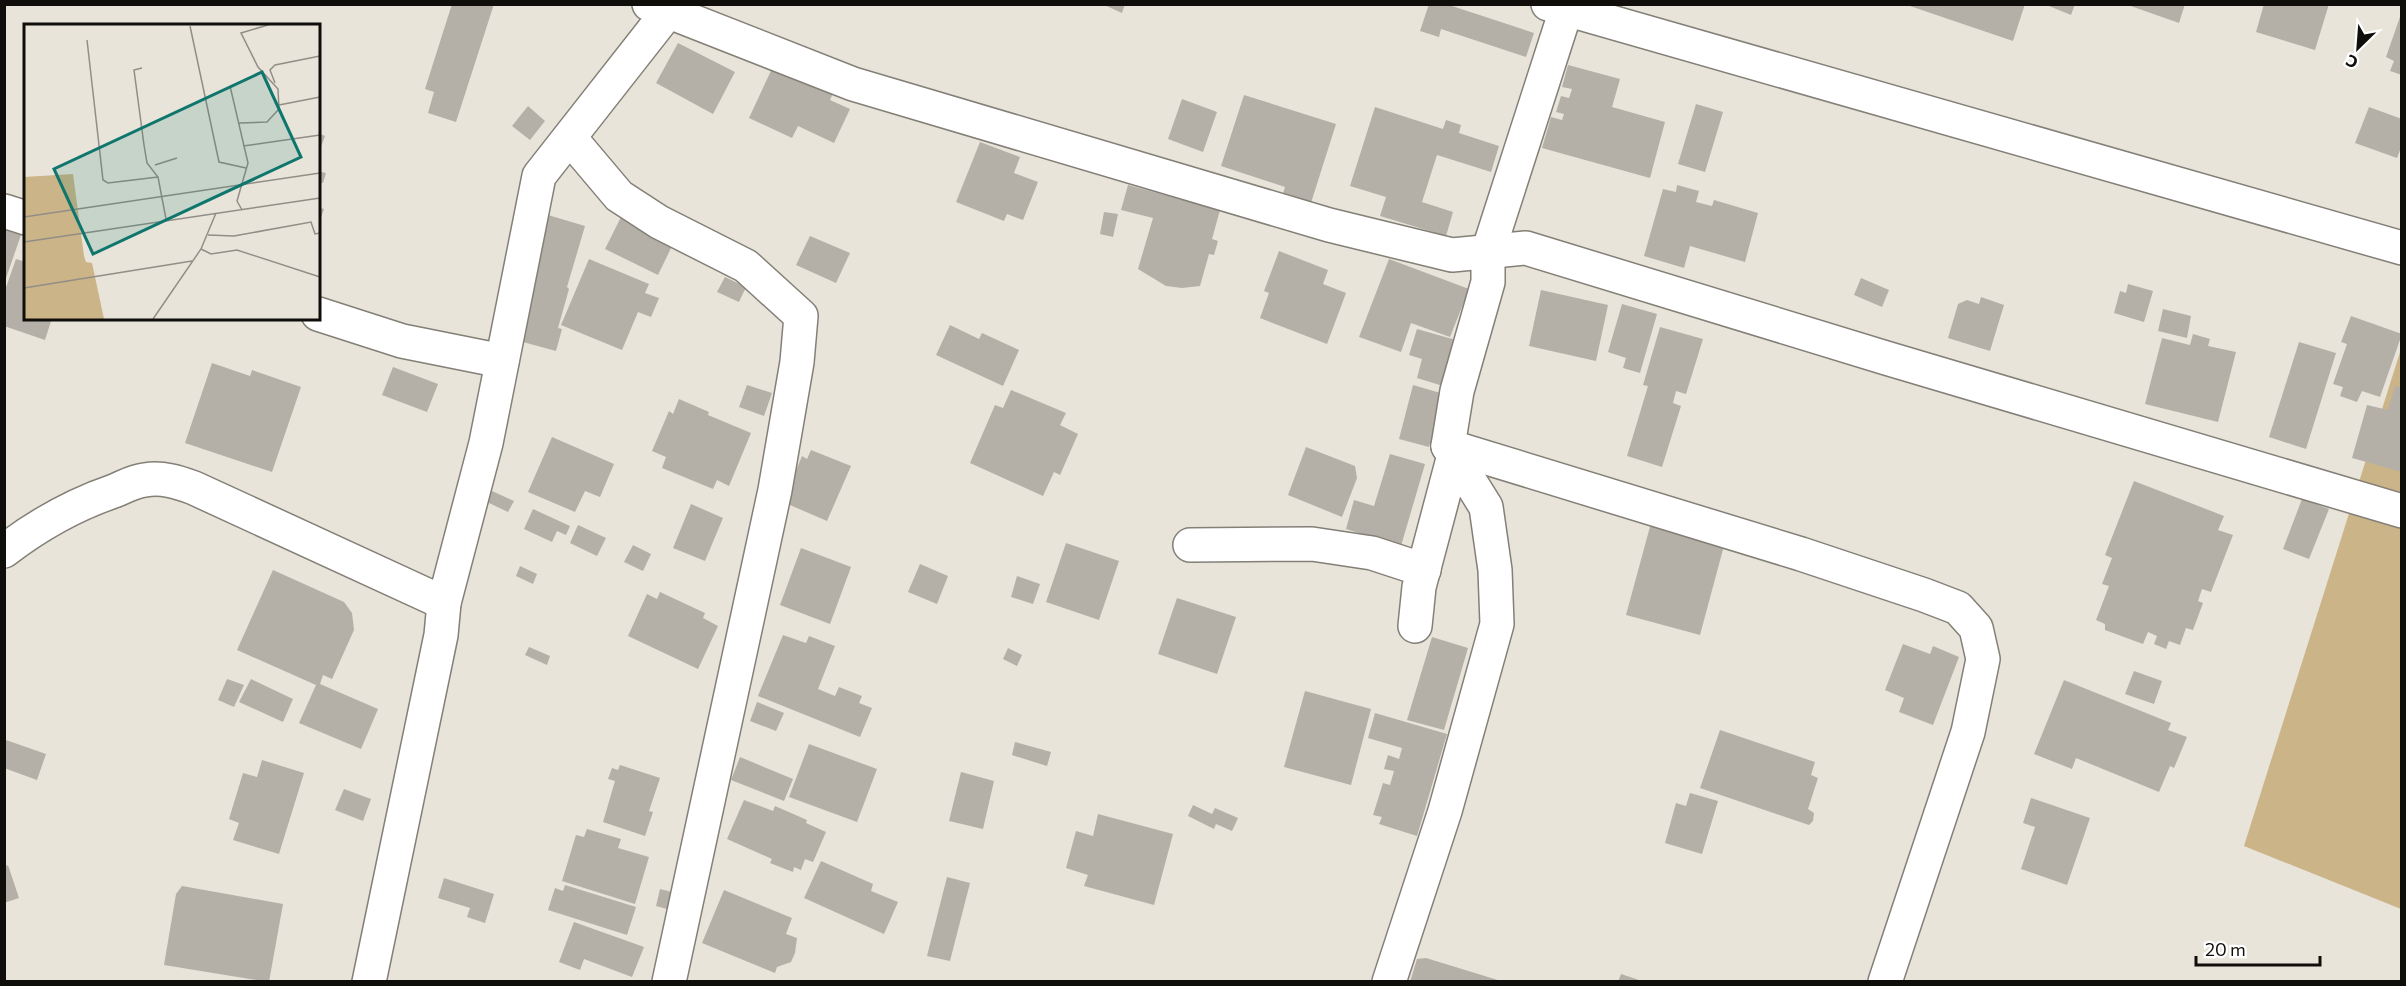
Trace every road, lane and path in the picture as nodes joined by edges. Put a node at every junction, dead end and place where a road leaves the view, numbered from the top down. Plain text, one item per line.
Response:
1 (664, 6) edge
2 (1557, 7) edge
3 (570, 138) junction
4 (4, 211) edge
5 (24, 217) edge
6 (2402, 248) edge
7 (1488, 252) junction
8 (320, 315) edge
9 (502, 361) junction
10 (1451, 451) junction
11 (2402, 511) edge
12 (1190, 544) dead end
13 (4, 551) edge
14 (1424, 570) junction
15 (444, 603) junction
16 (1415, 626) dead end
17 (369, 981) edge
18 (669, 981) edge
19 (1389, 981) edge
20 (1885, 981) edge

1 - 3 street
1 - 7 street
2 - 6 street
2 - 7 street
3 - 9 street
3 - 18 street
4 - 5 street
7 - 10 street
7 - 11 street
8 - 9 street
9 - 15 street
10 - 14 street
10 - 19 street
10 - 20 street
12 - 14 street
13 - 15 street
14 - 16 street
15 - 17 street

